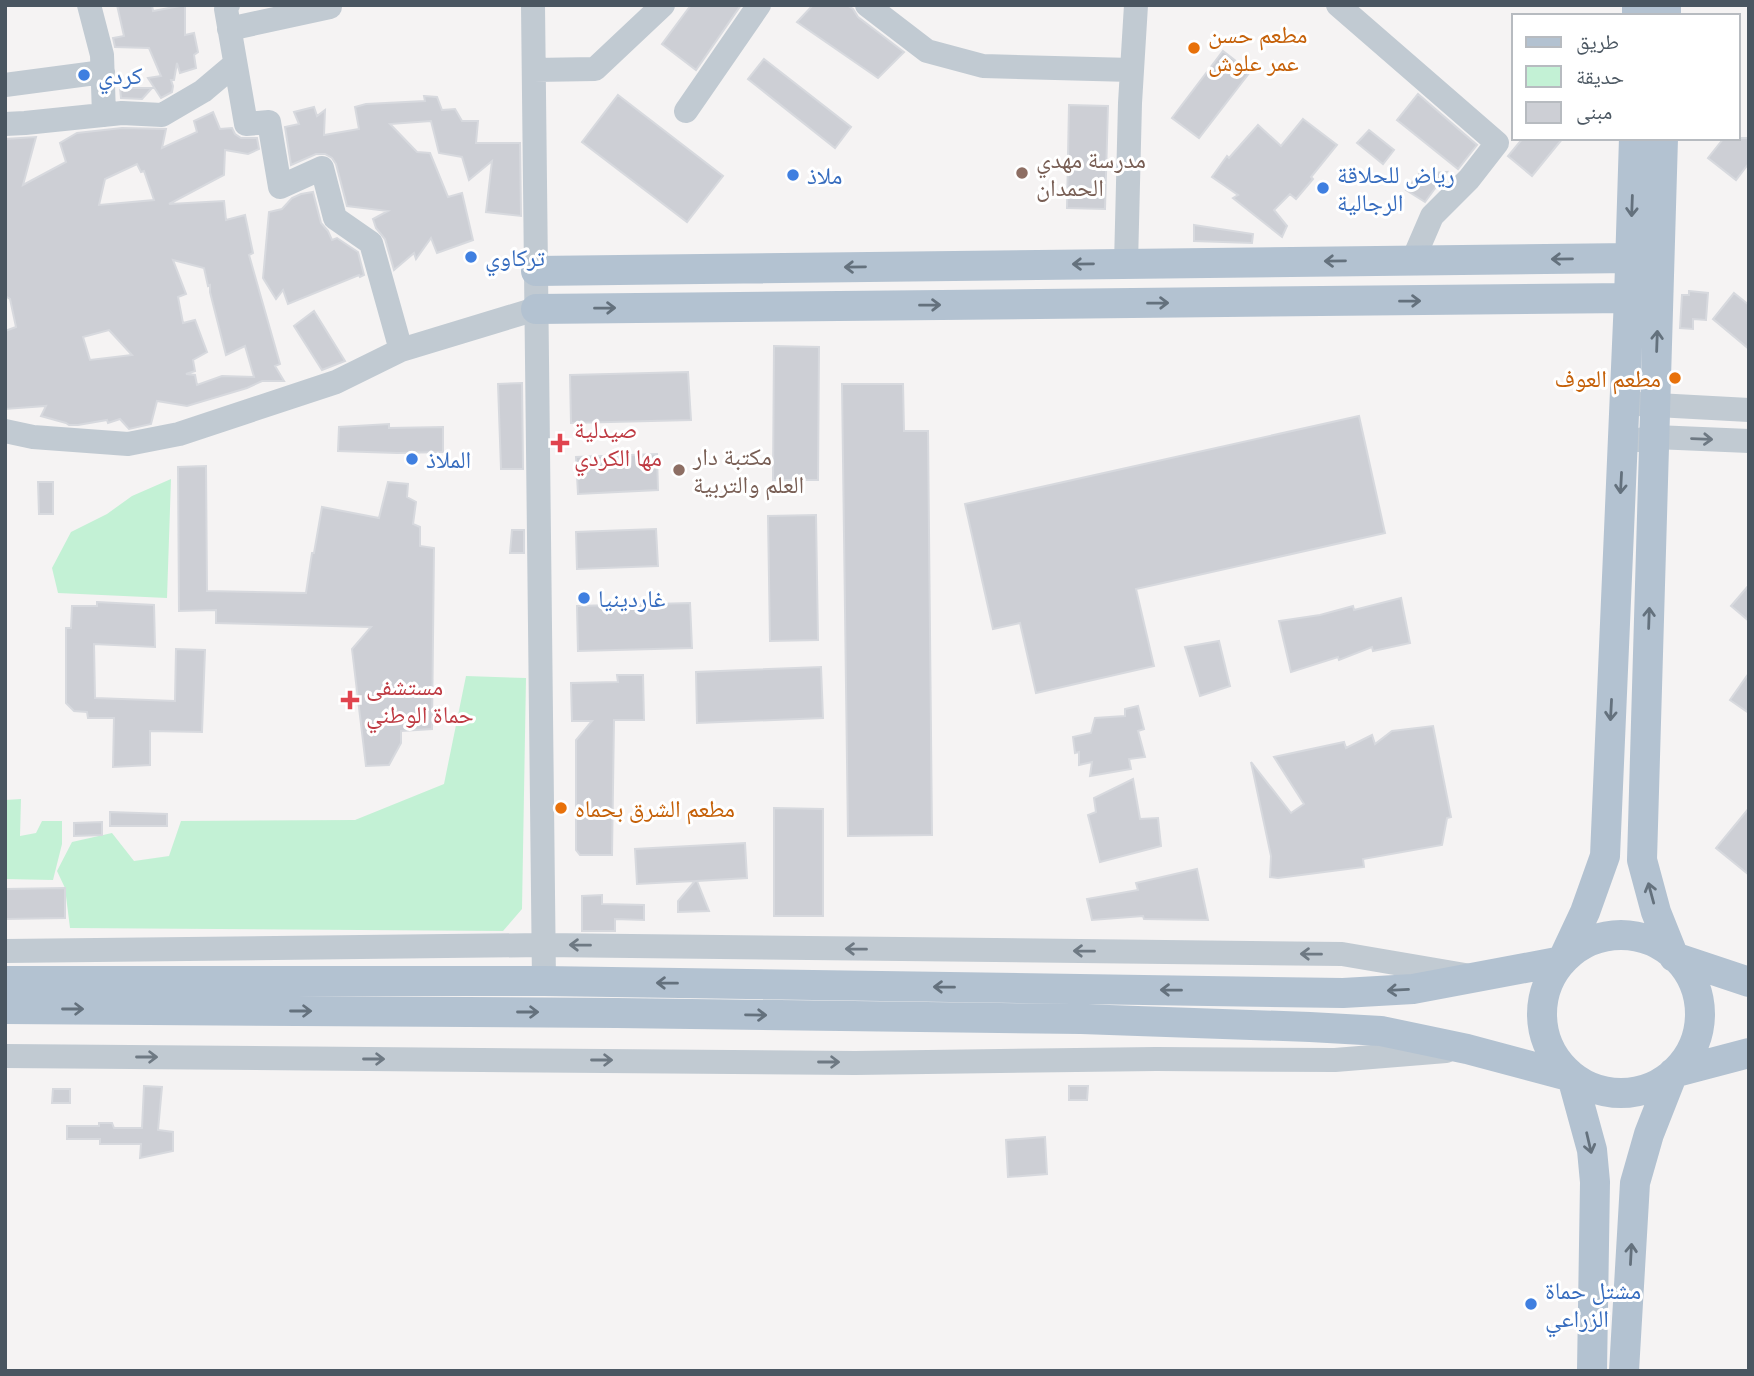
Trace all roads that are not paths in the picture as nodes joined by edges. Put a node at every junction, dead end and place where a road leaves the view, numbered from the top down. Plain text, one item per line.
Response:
1 (89, 5) edge
2 (330, 5) edge
3 (533, 5) edge
4 (663, 5) edge
5 (759, 5) edge
6 (1136, 5) edge
7 (1338, 5) edge
8 (879, 10) edge
9 (229, 17) edge
10 (235, 64) junction
11 (534, 70) junction
12 (1132, 70) junction
13 (103, 72) junction
14 (5, 85) edge
15 (686, 111) dead end
16 (104, 115) junction
17 (5, 124) edge
18 (1634, 140) edge
19 (1663, 140) edge
20 (1630, 258) junction
21 (1413, 260) junction
22 (1126, 264) junction
23 (536, 271) junction
24 (1629, 299) junction
25 (536, 309) junction
26 (401, 350) junction
27 (1625, 404) junction
28 (1656, 405) junction
29 (1749, 410) edge
30 (5, 431) edge
31 (1655, 437) junction
32 (1749, 441) edge
33 (1623, 442) junction
34 (543, 945) junction
35 (5, 951) edge
36 (1674, 957) junction
37 (1562, 961) junction
38 (1749, 965) edge
39 (1476, 977) junction
40 (5, 981) edge
41 (544, 981) junction
42 (1749, 982) edge
43 (5, 1009) edge
44 (1467, 1049) junction
45 (1749, 1054) edge
46 (5, 1056) edge
47 (1673, 1073) junction
48 (1572, 1077) junction
49 (1592, 1371) edge
50 (1625, 1371) edge

1 - 13 street
2 - 9 street
3 - 11 street
4 - 11 street
5 - 15 street
6 - 12 street
7 - 21 street
8 - 12 street
9 - 10 street
10 - 16 street
10 - 26 street
11 - 23 street
12 - 22 street
13 - 14 street
13 - 16 street
16 - 17 street
18 -> 20 main road
28 -> 19 main road
20 -> 21 main road
20 - 24 main road
21 -> 22 main road
22 -> 23 main road
23 - 25 street
25 -> 24 main road
24 - 27 main road
25 - 26 street
25 - 34 street
26 - 30 street
27 - 28 street
27 - 33 main road
28 - 29 street
28 - 31 main road
31 -> 32 street
31 - 33 street
36 -> 31 main road
33 -> 37 main road
34 - 35 street
39 -> 34 street
34 - 41 street
36 - 37 main road
36 - 38 street
36 - 42 main road
36 - 47 main road
37 - 39 main road
37 - 48 main road
39 -> 41 main road
40 - 41 main road
43 -> 44 main road
46 -> 44 street
44 - 48 main road
45 - 47 main road
47 - 48 main road
50 -> 47 main road
48 -> 49 main road

